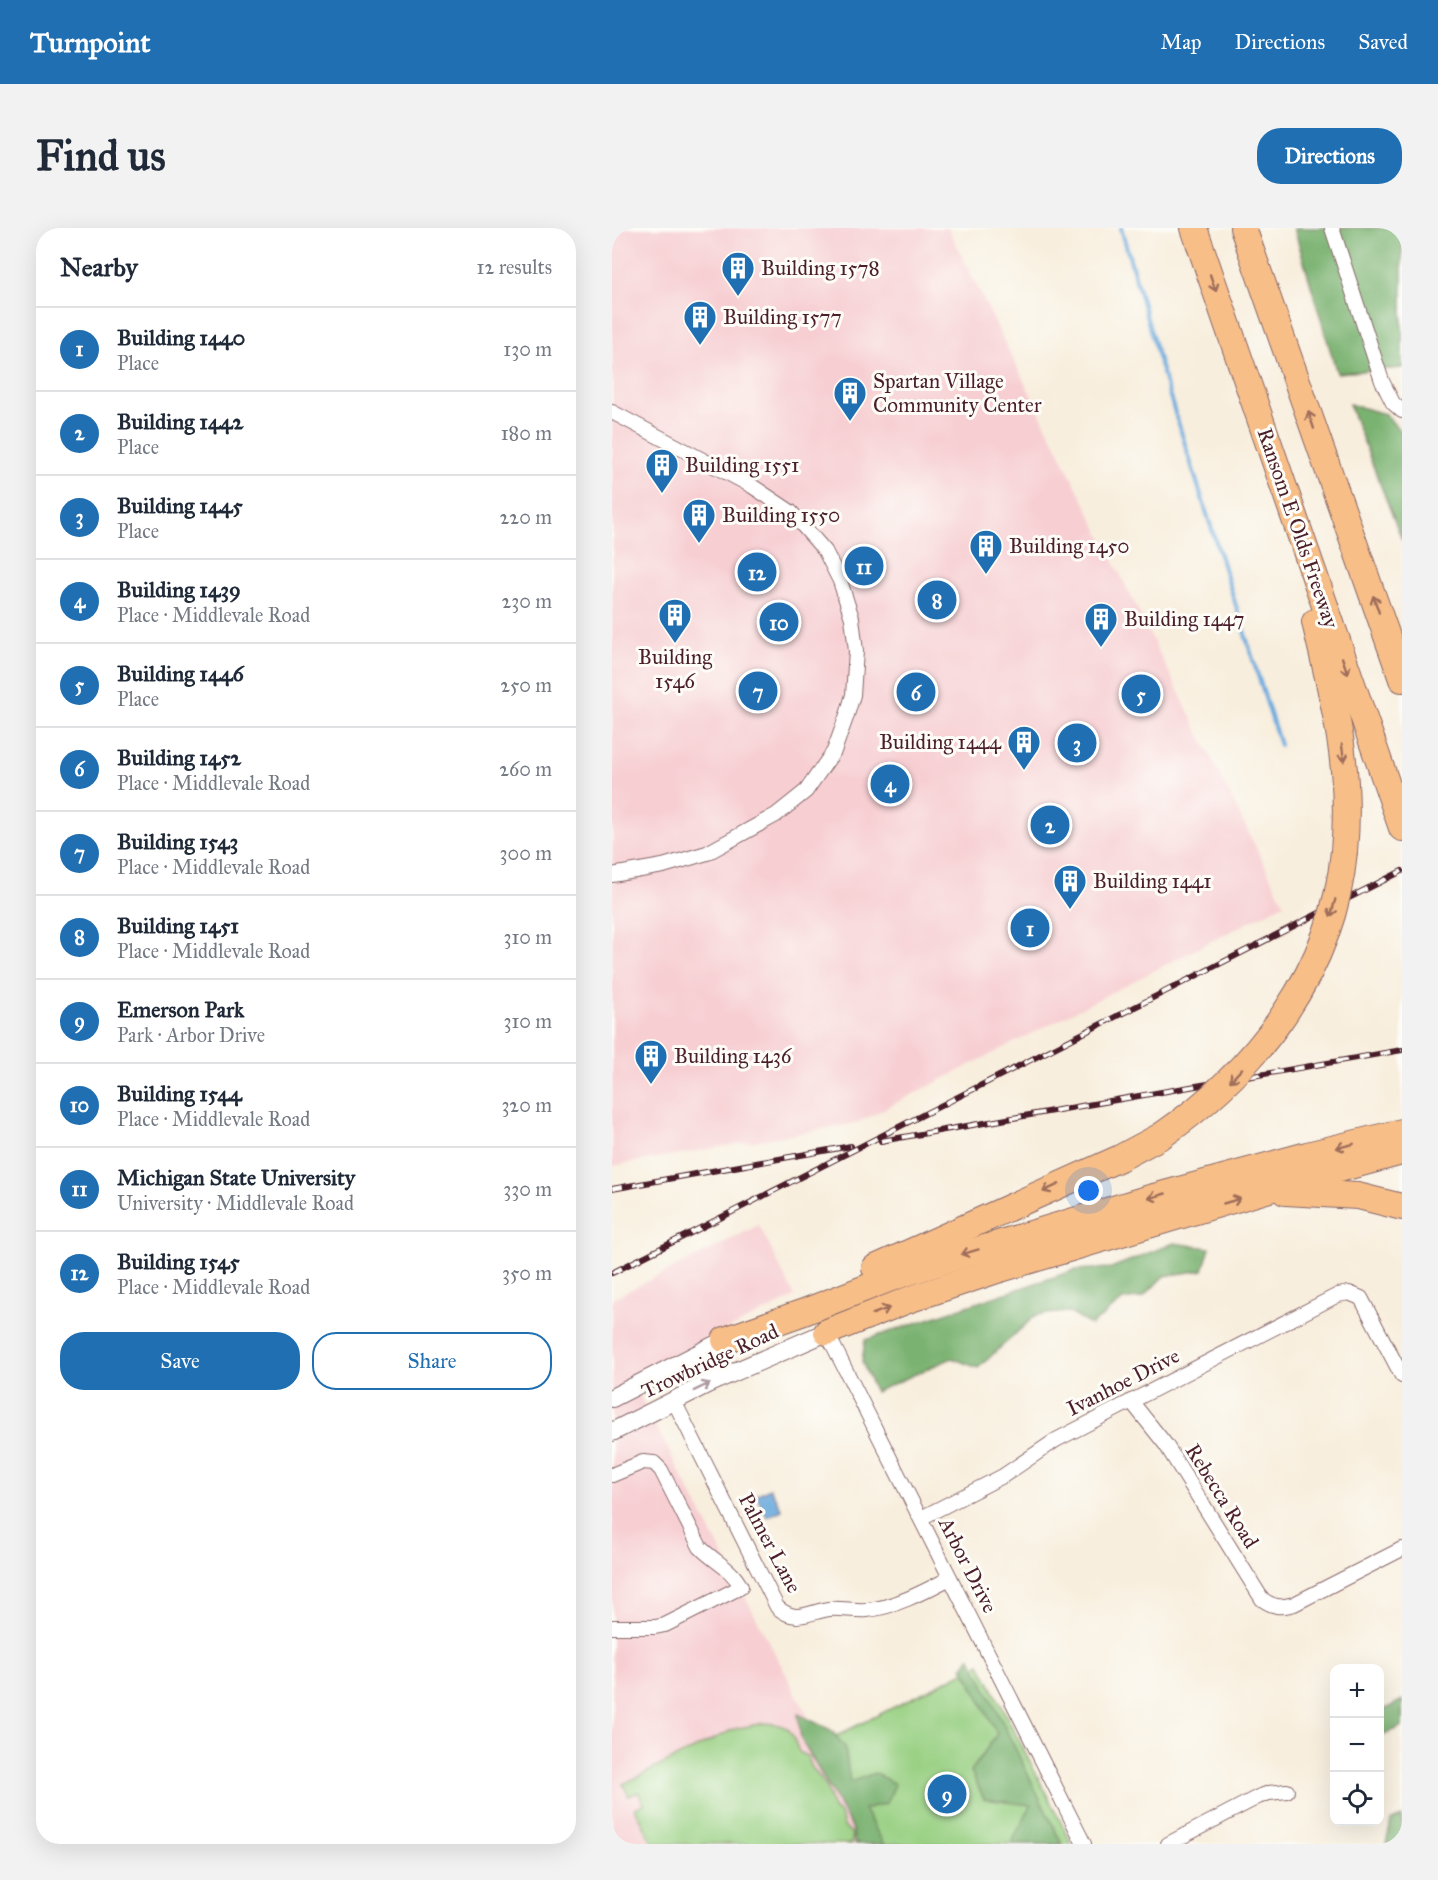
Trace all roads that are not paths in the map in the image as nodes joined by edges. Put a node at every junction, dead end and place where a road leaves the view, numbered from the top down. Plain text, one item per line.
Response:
1 (1194, 228) edge
2 (1243, 228) edge
3 (1332, 228) edge
4 (612, 411) edge
5 (1402, 411) edge
6 (1285, 490) junction
7 (1402, 679) edge
8 (1401, 827) edge
9 (612, 875) edge
10 (1402, 1132) edge
11 (1402, 1152) edge
12 (1310, 1165) junction
13 (1266, 1191) junction
14 (1402, 1207) edge
15 (804, 1312) junction
16 (827, 1332) junction
17 (725, 1340) junction
18 (1402, 1376) edge
19 (652, 1378) junction
20 (612, 1398) edge
21 (674, 1401) junction
22 (1131, 1401) junction
23 (612, 1403) edge
24 (612, 1432) edge
25 (612, 1475) edge
26 (921, 1518) junction
27 (1402, 1549) edge
28 (950, 1578) junction
29 (612, 1627) edge
30 (1287, 1791) dead end
31 (1084, 1844) edge
32 (1168, 1844) edge

1 -> 6 highway, Ransom E Olds Freeway
7 -> 2 highway
3 - 5 street
4 - 9 street
6 -> 8 highway, Ransom E Olds Freeway
6 -> 17 highway, bridge
10 -> 12 highway
11 - 12 highway
12 - 13 highway
12 -> 15 highway
13 - 14 highway
16 -> 13 highway
15 - 16 street, Arbor Drive
15 - 17 highway
21 -> 16 street, Trowbridge Road
16 - 26 street, Arbor Drive
17 - 19 street, Trowbridge Road
18 - 22 street, Ivanhoe Drive
19 - 20 street, Trowbridge Road
19 - 23 street
21 - 24 street, Trowbridge Road
21 - 28 street, Palmer Lane
22 - 26 street, Ivanhoe Drive
22 - 27 street, Rebecca Road
25 - 29 street
26 - 28 street, Arbor Drive
28 - 31 street, Arbor Drive
30 - 32 street

